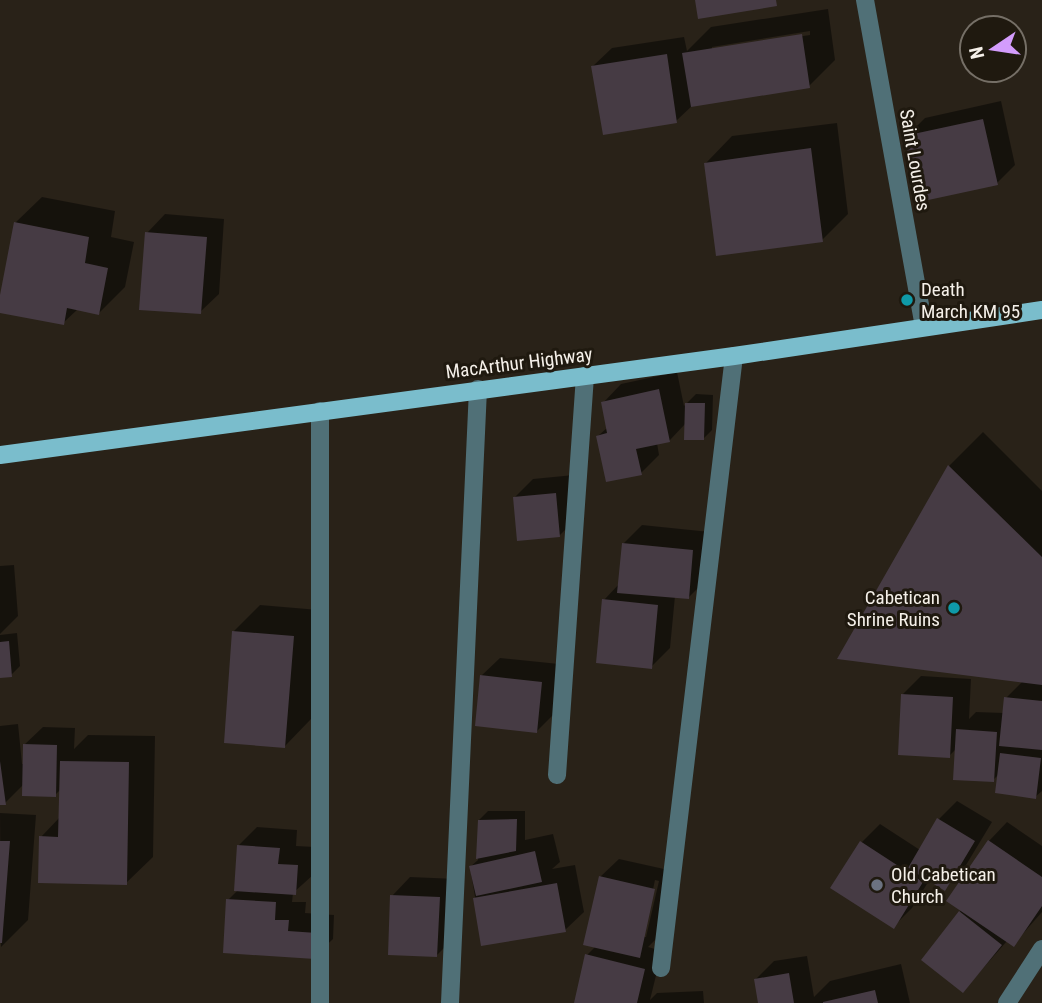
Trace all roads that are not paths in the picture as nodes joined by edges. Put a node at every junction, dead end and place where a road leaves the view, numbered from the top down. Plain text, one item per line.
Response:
1 (865, 0) edge
2 (1042, 310) edge
3 (924, 327) junction
4 (734, 356) junction
5 (584, 376) junction
6 (478, 389) junction
7 (320, 411) junction
8 (0, 456) edge
9 (557, 775) dead end
10 (1042, 949) edge
11 (661, 968) dead end
12 (320, 1003) edge
13 (450, 1003) edge
14 (1007, 1003) edge

1 - 3 street, Saint Lourdes
2 - 3 main road, MacArthur Highway
3 - 4 main road, MacArthur Highway
4 - 5 main road, MacArthur Highway
4 - 11 street
5 - 6 main road, MacArthur Highway
5 - 9 street
6 - 7 main road, MacArthur Highway
6 - 13 street
7 - 8 main road, MacArthur Highway
7 - 12 street
10 - 14 street

